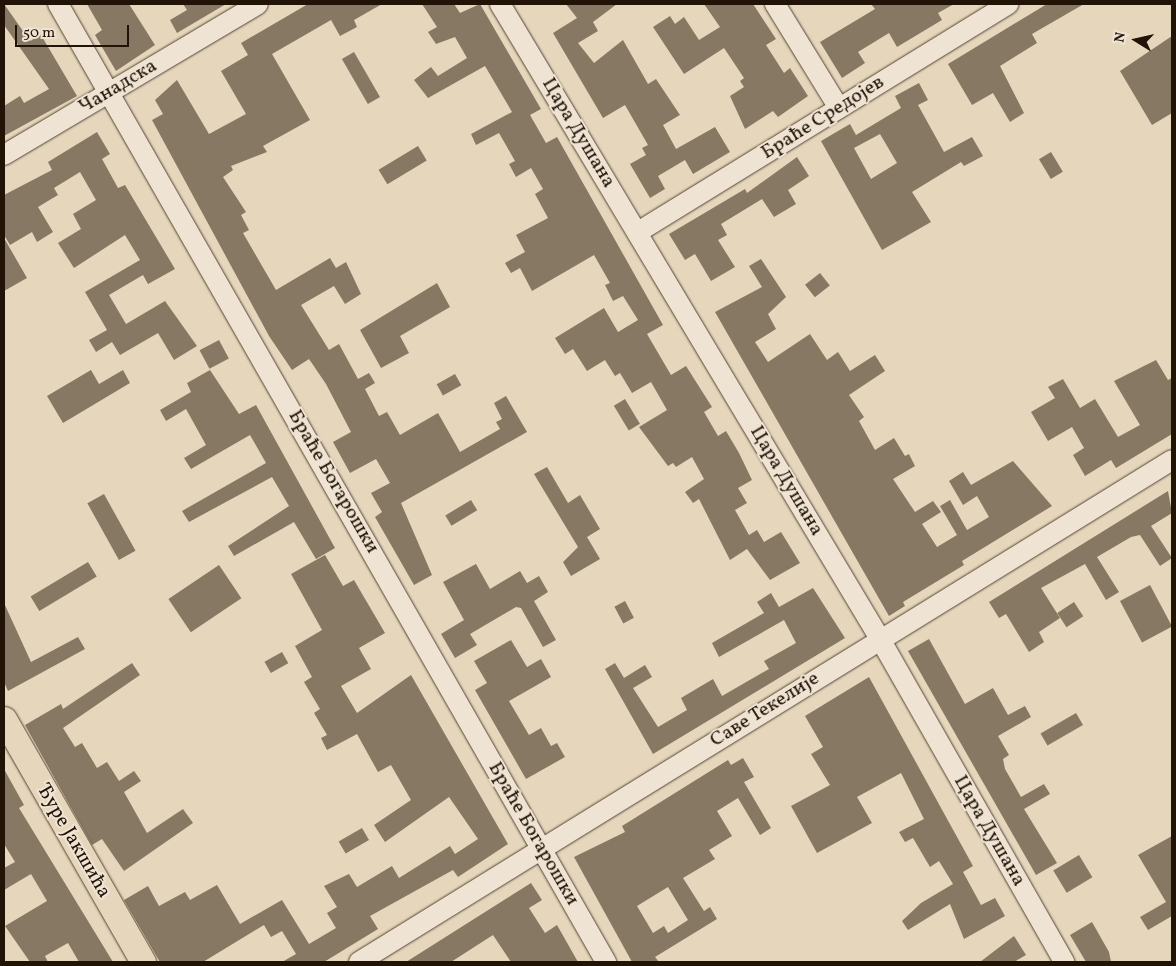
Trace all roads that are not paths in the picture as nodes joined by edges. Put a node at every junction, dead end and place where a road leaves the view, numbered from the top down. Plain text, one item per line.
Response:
1 (58, 4) edge
2 (258, 4) edge
3 (500, 4) edge
4 (774, 4) edge
5 (1009, 4) edge
6 (110, 91) junction
7 (839, 108) junction
8 (4, 155) edge
9 (638, 232) junction
10 (1172, 460) edge
11 (880, 639) junction
12 (4, 719) edge
13 (542, 848) junction
14 (143, 962) edge
15 (359, 962) edge
16 (606, 962) edge
17 (1064, 962) edge

1 - 6 street, Браће Богарошки
2 - 6 street, Чанадска
3 - 9 street, Цара Душана
4 - 7 street
5 - 7 street, Браће Средојев
6 - 8 street, Чанадска
6 - 13 street, Браће Богарошки
7 - 9 street, Браће Средојев
9 - 11 street, Цара Душана
10 - 11 street, Саве Текелије
11 - 13 street, Саве Текелије
11 - 17 street, Цара Душана
12 - 14 main road, Ђуре Јакшића
13 - 15 street, Саве Текелије
13 - 16 street, Браће Богарошки

